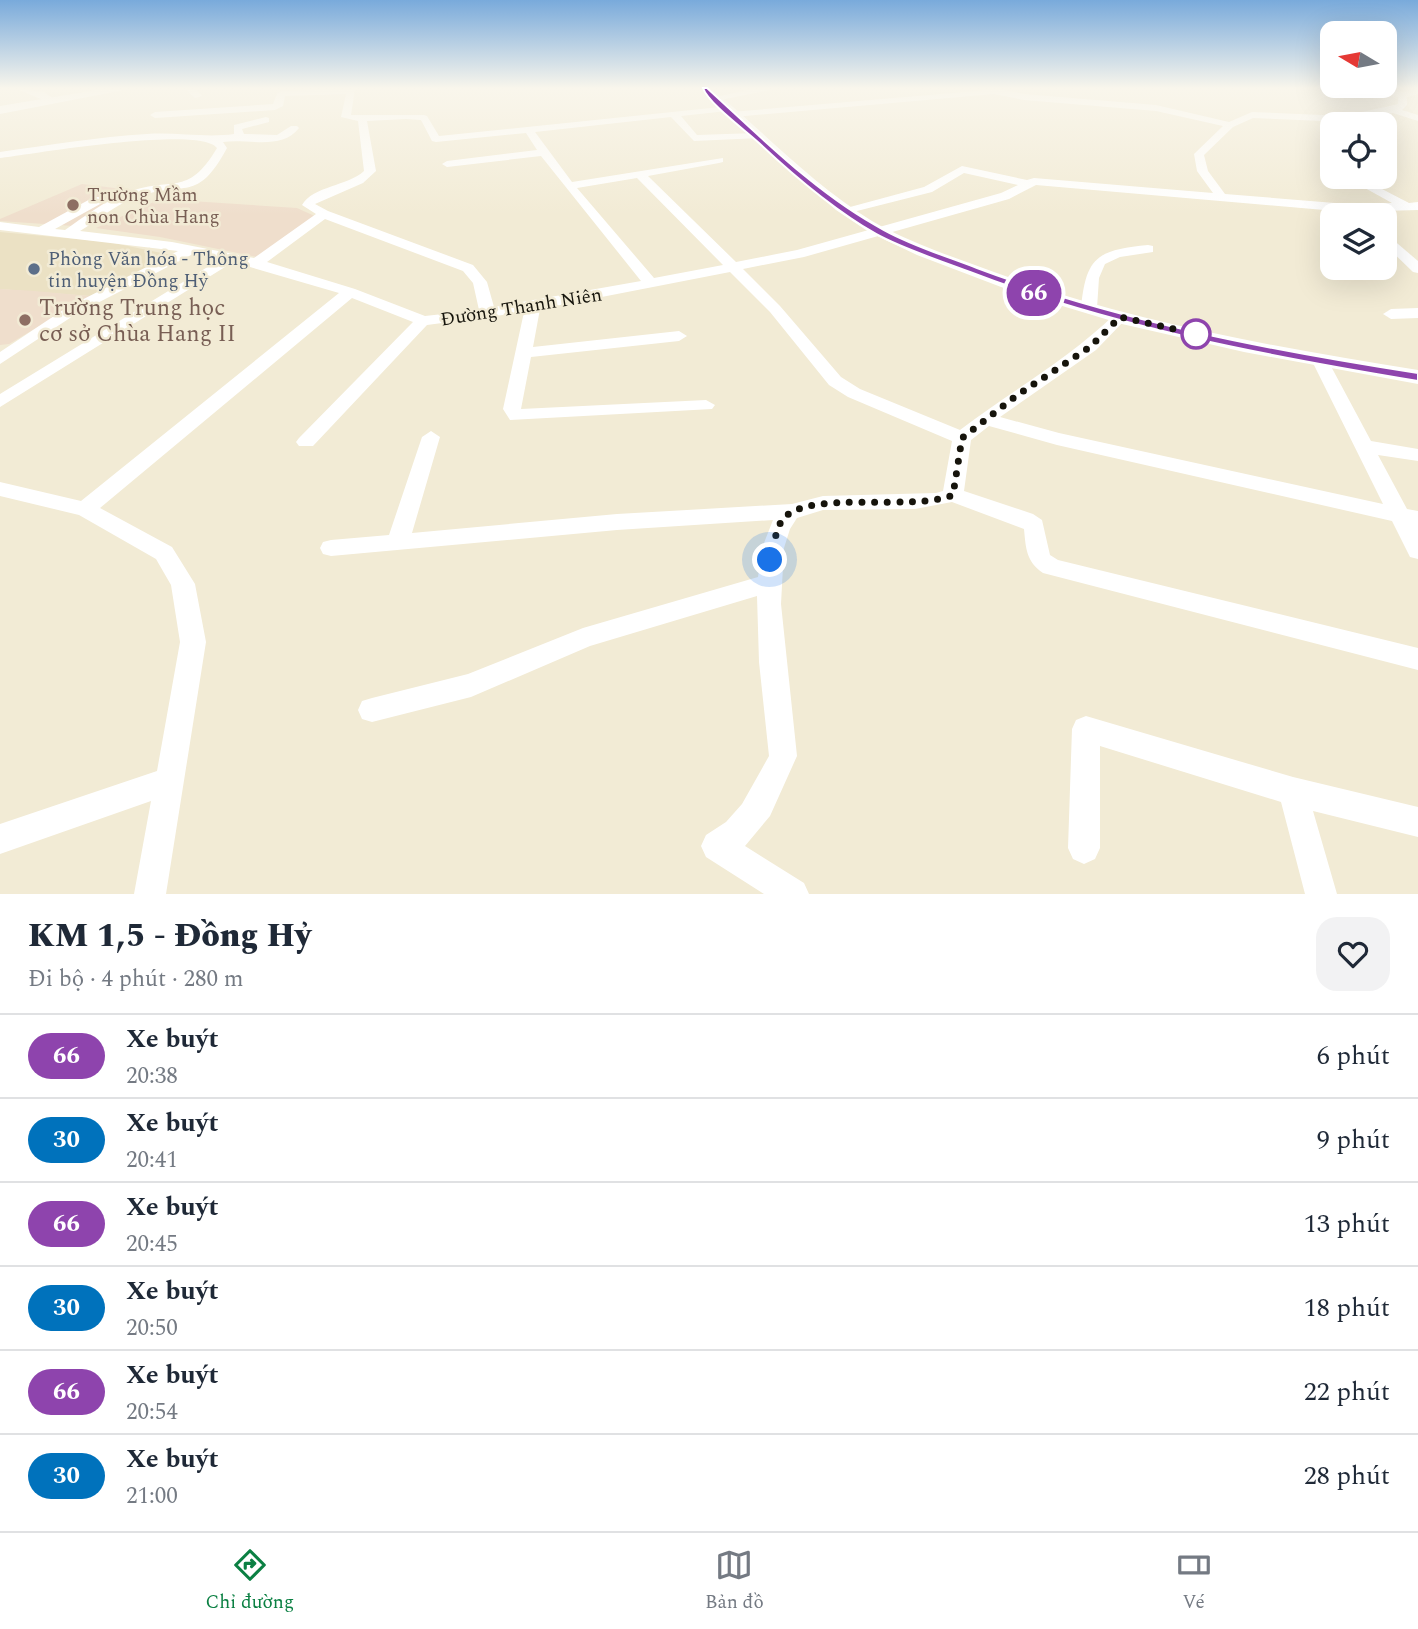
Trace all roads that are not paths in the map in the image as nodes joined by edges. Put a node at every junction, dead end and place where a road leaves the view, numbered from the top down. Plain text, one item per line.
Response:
1 (529, 130) edge
2 (174, 131) edge
3 (238, 131) edge
4 (291, 131) edge
5 (364, 131) edge
6 (445, 131) edge
7 (522, 131) edge
8 (688, 131) edge
9 (750, 131) edge
10 (1224, 131) edge
11 (432, 132) joint
12 (240, 136) junction
13 (756, 136) junction
14 (166, 137) junction
15 (215, 140) junction
16 (542, 153) junction
17 (0, 155) edge
18 (719, 160) dead end
19 (447, 164) dead end
20 (639, 173) junction
21 (1026, 183) junction
22 (569, 186) junction
23 (1377, 189) edge
24 (1220, 195) junction
25 (98, 200) dead end
26 (1413, 206) edge
27 (1320, 207) edge
28 (845, 210) junction
29 (324, 214) junction
30 (0, 226) edge
31 (42, 230) junction
32 (70, 232) junction
33 (881, 233) junction
34 (1148, 249) dead end
35 (1397, 249) edge
36 (191, 250) junction
37 (231, 258) junction
38 (256, 263) junction
39 (734, 267) junction
40 (1418, 269) edge
41 (650, 283) junction
42 (350, 292) junction
43 (533, 306) junction
44 (1089, 308) junction
45 (488, 313) junction
46 (1418, 313) edge
47 (1391, 314) dead end
48 (1120, 317) junction
49 (423, 321) junction
50 (679, 336) dead end
51 (525, 353) junction
52 (0, 359) edge
53 (1320, 361) junction
54 (1418, 377) edge
55 (0, 402) edge
56 (706, 405) dead end
57 (986, 419) junction
58 (431, 437) dead end
59 (962, 438) junction
60 (306, 442) dead end
61 (1362, 446) junction
62 (1418, 456) edge
63 (0, 489) edge
64 (953, 495) junction
65 (85, 509) junction
66 (792, 511) junction
67 (1408, 517) edge
68 (398, 541) junction
69 (331, 548) dead end
70 (1418, 551) edge
71 (769, 584) junction
72 (1418, 659) edge
73 (372, 710) dead end
74 (171, 780) junction
75 (1293, 791) junction
76 (1418, 822) edge
77 (0, 839) edge
78 (1084, 848) dead end
79 (150, 894) edge
80 (793, 894) edge
81 (1321, 894) edge

1 - 16 street
2 - 14 street
3 - 12 street
4 - 12 street
5 - 29 street
6 - 11 street
7 - 11 street
8 - 13 street
9 - 13 main road
10 - 24 street
12 - 15 street
13 - 28 main road
14 - 15 street
14 - 17 street
15 - 32 street
16 - 19 street
16 - 22 street
18 - 20 street
20 - 22 street
20 - 39 street
21 - 24 street
21 - 28 street
21 - 33 street, Đường Thanh Niên
22 - 41 street
23 - 26 street
24 - 27 street
25 - 31 street
28 - 33 main road
29 - 38 street
29 - 45 street
30 - 31 street, Đường Thanh Niên
31 - 32 street, Đường Thanh Niên
32 - 36 street, Đường Thanh Niên
33 - 39 street, Đường Thanh Niên
33 - 44 main road
34 - 44 street
35 - 40 street
36 - 37 street, Đường Thanh Niên
36 - 52 street
37 - 38 street, Đường Thanh Niên
37 - 55 street
38 - 42 street, Đường Thanh Niên
39 - 41 street, Đường Thanh Niên
39 - 59 street
41 - 43 street, Đường Thanh Niên
42 - 49 street, Đường Thanh Niên
42 - 65 street
43 - 45 street, Đường Thanh Niên
43 - 51 street
44 - 48 main road
45 - 49 street, Đường Thanh Niên
46 - 47 street
48 - 53 main road
48 - 57 street
49 - 60 street
50 - 51 street
51 - 56 street
53 - 54 main road
53 - 61 street
57 - 59 street
57 - 67 street
58 - 68 street
59 - 64 street
61 - 62 street
61 - 67 street
63 - 65 street
64 - 66 street
64 - 72 street
65 - 74 street
66 - 68 street
66 - 71 street
67 - 70 street
68 - 69 street
71 - 73 street
71 - 80 street
74 - 77 street
74 - 79 street
75 - 76 street
75 - 78 street
75 - 81 street

